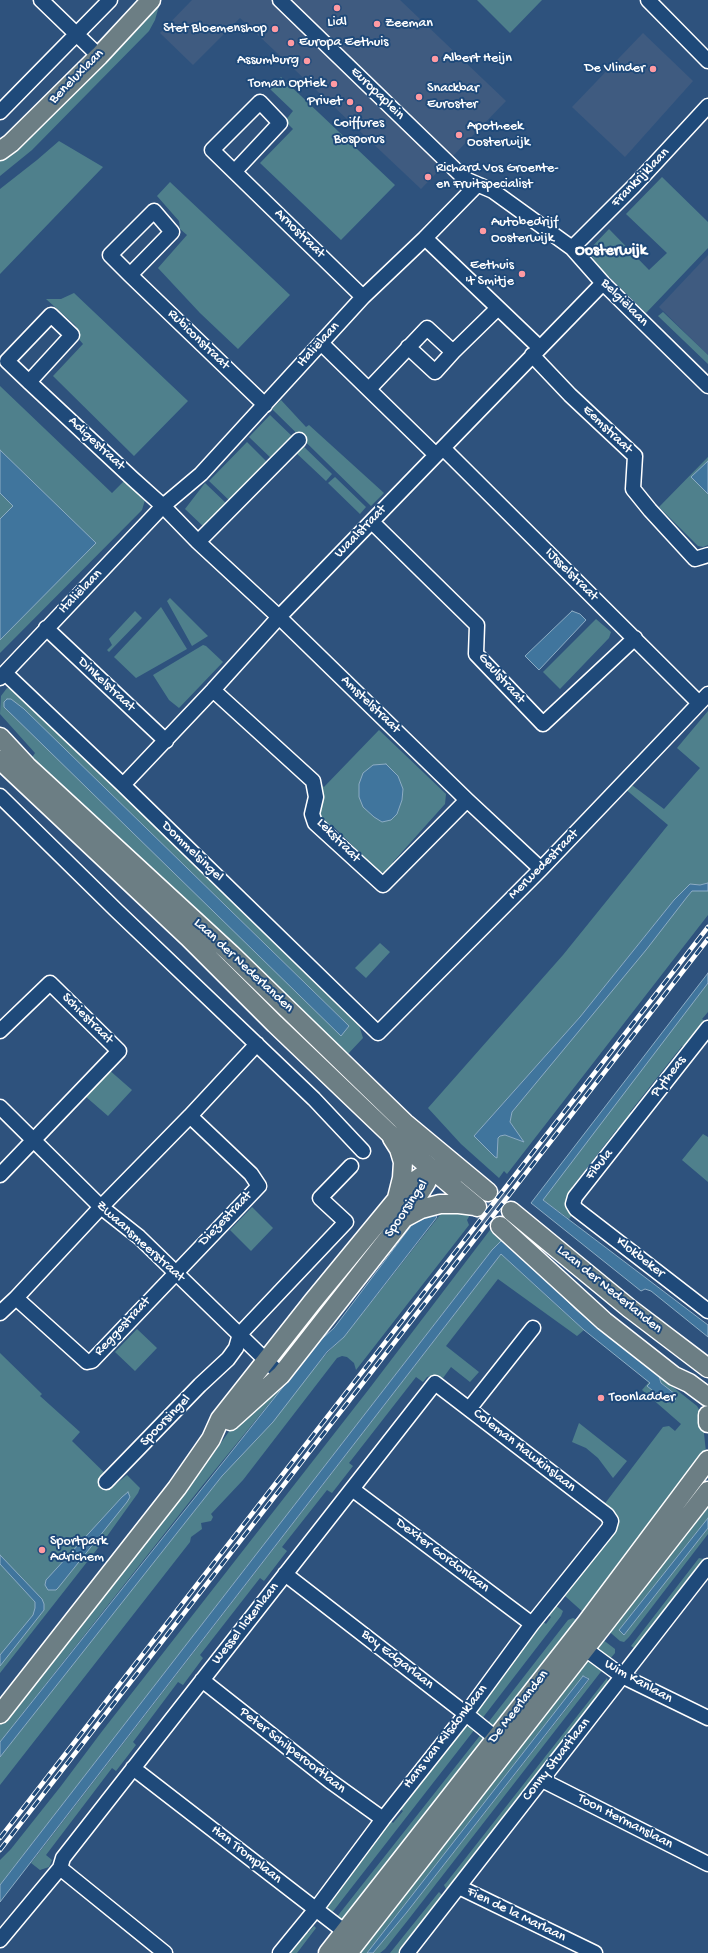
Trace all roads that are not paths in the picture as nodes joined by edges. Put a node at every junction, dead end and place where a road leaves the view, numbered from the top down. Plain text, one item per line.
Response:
1 (41, 0) edge
2 (110, 0) edge
3 (151, 0) edge
4 (280, 0) edge
5 (648, 0) edge
6 (76, 34) junction
7 (99, 56) junction
8 (708, 61) edge
9 (708, 106) edge
10 (0, 112) edge
11 (0, 151) edge
12 (235, 171) junction
13 (476, 185) junction
14 (425, 238) junction
15 (572, 248) junction
16 (130, 275) junction
17 (603, 283) junction
18 (363, 297) junction
19 (498, 308) junction
20 (322, 343) junction
21 (408, 347) junction
22 (536, 351) junction
23 (454, 352) junction
24 (29, 382) junction
25 (708, 386) edge
26 (369, 389) junction
27 (265, 405) junction
28 (299, 440) dead end
29 (439, 451) junction
30 (163, 506) junction
31 (372, 522) junction
32 (198, 542) junction
33 (708, 555) edge
34 (279, 617) junction
35 (46, 628) junction
36 (635, 638) junction
37 (3, 676) edge
38 (213, 690) junction
39 (704, 699) edge
40 (0, 737) edge
41 (166, 741) junction
42 (0, 760) edge
43 (123, 785) junction
44 (0, 796) edge
45 (466, 800) junction
46 (541, 869) junction
47 (0, 1031) edge
48 (378, 1033) joint
49 (705, 1036) edge
50 (257, 1044) junction
51 (0, 1107) edge
52 (190, 1116) junction
53 (405, 1123) junction
54 (631, 1126) joint
55 (389, 1133) junction
56 (33, 1141) junction
57 (363, 1151) dead end
58 (352, 1166) dead end
59 (432, 1169) junction
60 (464, 1173) junction
61 (0, 1175) edge
62 (488, 1192) tunnel mouth
63 (397, 1199) junction
64 (573, 1204) joint
65 (100, 1207) junction
66 (511, 1211) tunnel mouth
67 (404, 1218) junction
68 (500, 1226) tunnel mouth
69 (174, 1272) junction
70 (16, 1298) junction
71 (708, 1311) edge
72 (0, 1313) edge
73 (533, 1328) dead end
74 (240, 1334) junction
75 (266, 1360) junction
76 (708, 1368) edge
77 (281, 1374) junction
78 (674, 1376) junction
79 (435, 1383) joint
80 (708, 1397) edge
81 (469, 1409) junction
82 (708, 1411) edge
83 (708, 1415) edge
84 (708, 1423) edge
85 (211, 1439) junction
86 (708, 1460) edge
87 (106, 1482) dead end
88 (352, 1489) junction
89 (708, 1491) edge
90 (611, 1521) joint
91 (707, 1571) edge
92 (285, 1574) junction
93 (532, 1624) junction
94 (578, 1645) junction
95 (622, 1676) junction
96 (202, 1680) junction
97 (0, 1714) edge
98 (466, 1714) junction
99 (708, 1718) edge
100 (501, 1743) junction
101 (133, 1768) junction
102 (542, 1780) junction
103 (383, 1819) junction
104 (708, 1864) edge
105 (60, 1868) junction
106 (459, 1887) junction
107 (316, 1909) junction
108 (0, 1940) edge
109 (350, 1942) edge
110 (165, 1953) edge
111 (280, 1953) edge
112 (328, 1953) edge
113 (407, 1953) edge
114 (595, 1953) edge

1 - 6 street
2 - 6 street
3 - 7 main road, Beneluxlaan
4 - 13 street, Europaplein
5 - 8 street
6 - 7 street
6 - 10 street
7 - 11 main road, Beneluxlaan
9 - 15 street, Frankrijklaan
12 - 12 street, Arnostraat
12 - 18 street, Arnostraat
13 - 14 street, Italiëlaan
13 - 15 street, Belgiëlaan
14 - 18 street, Italiëlaan
14 - 19 street
15 - 17 street, Belgiëlaan
16 - 16 street, Rubiconstraat
16 - 27 street, Rubiconstraat
17 - 22 street, Waalstraat
17 - 25 street, Belgiëlaan
18 - 20 street, Italiëlaan
19 - 22 street
19 - 23 street
20 - 26 street, IJsselstraat
20 - 27 street, Italiëlaan
21 - 23 street
21 - 23 street
21 - 26 street
22 - 29 street, Waalstraat
22 - 33 street, Eemstraat
24 - 24 street, Adigestraat
24 - 30 street, Adigestraat
26 - 29 street, IJsselstraat
27 - 30 street, Italiëlaan
28 - 32 street
29 - 31 street, Waalstraat
29 - 36 street, IJsselstraat
30 - 32 street
30 - 35 street, Italiëlaan
31 - 34 street, Waalstraat
31 - 36 street, Geulstraat
32 - 34 street, Amstelstraat
34 - 38 street, Waalstraat
34 - 45 street, Amstelstraat
35 - 37 street, Italiëlaan
35 - 41 street, Dinkelstraat
36 - 39 street, IJsselstraat
37 - 43 street, Dommelsingel
38 - 41 street, Waalstraat
38 - 45 street, Lekstraat
39 - 46 street, Merwedestraat
40 - 53 main road, Laan der Nederlanden
41 - 43 street, Waalstraat
42 - 55 main road, Laan der Nederlanden
43 - 48 street, Dommelsingel
44 - 50 street
45 - 46 street, Amstelstraat
46 - 48 street, Merwedestraat
47 - 56 street, Schiestraat
49 - 54 street, Pytheas
50 - 52 street
50 - 57 street
51 - 56 street, Zwaansmeerstraat
52 - 65 street
52 - 69 street, Diezestraat
53 - 59 main road
53 - 60 main road, Laan der Nederlanden
54 - 64 street, Fibula
55 - 59 main road, Laan der Nederlanden
55 - 63 main road
56 - 61 street
56 - 65 street, Zwaansmeerstraat
58 - 74 street, Spoorsingel
59 - 60 main road
59 - 63 main road, Spoorsingel
59 - 67 main road, Spoorsingel
59 - 67 main road, Laan der Nederlanden
60 - 62 main road, Laan der Nederlanden
63 - 75 main road, Spoorsingel
64 - 71 street, Klokbeker
65 - 69 street, Zwaansmeerstraat
65 - 70 street
66 - 76 main road, Laan der Nederlanden
67 - 77 main road, Spoorsingel
68 - 78 main road, Laan der Nederlanden
69 - 70 street, Reggestraat
69 - 74 street, Zwaansmeerstraat
70 - 72 street
73 - 81 street
74 - 75 street, Zwaansmeerstraat
74 - 87 street, Spoorsingel
75 - 77 street, Zwaansmeerstraat
75 - 85 main road, Spoorsingel
77 - 85 main road, Spoorsingel
78 - 80 main road, Laan der Nederlanden
78 - 82 main road, Laan der Nederlanden
79 - 81 street, Coleman Hawkinslaan
79 - 88 street, Wessel Ilckenlaan
81 - 90 street, Coleman Hawkinslaan
83 - 84 main road
85 - 97 main road, Spoorsingel
86 - 94 main road, De Meerlanden
88 - 92 street, Wessel Ilckenlaan
88 - 93 street, Dexter Gordonlaan
89 - 94 main road, De Meerlanden
90 - 93 street, Hans van Kilsdonklaan
91 - 95 street, Conny Stuartlaan
92 - 96 street, Wessel Ilckenlaan
92 - 98 street, Boy Edgarlaan
93 - 98 street, Hans van Kilsdonklaan
94 - 95 street, Wim Kanlaan
94 - 100 main road, De Meerlanden
95 - 99 street, Wim Kanlaan
95 - 102 street, Conny Stuartlaan
96 - 101 street, Wessel Ilckenlaan
96 - 103 street, Peter Schilperoortlaan
98 - 100 street, Boy Edgarlaan
98 - 103 street, Hans van Kilsdonklaan
100 - 109 main road, De Meerlanden
101 - 105 street, Wessel Ilckenlaan
101 - 107 street, Han Tromplaan
102 - 104 street, Toon Hermanslaan
102 - 106 street, Conny Stuartlaan
103 - 107 street, Hans van Kilsdonklaan
105 - 108 street, Wessel Ilckenlaan
105 - 110 street
106 - 113 street, Conny Stuartlaan
106 - 114 street, Fien de la Marlaan
107 - 109 street, Han Tromplaan
107 - 111 street, Hans van Kilsdonklaan
109 - 112 main road, De Meerlanden

